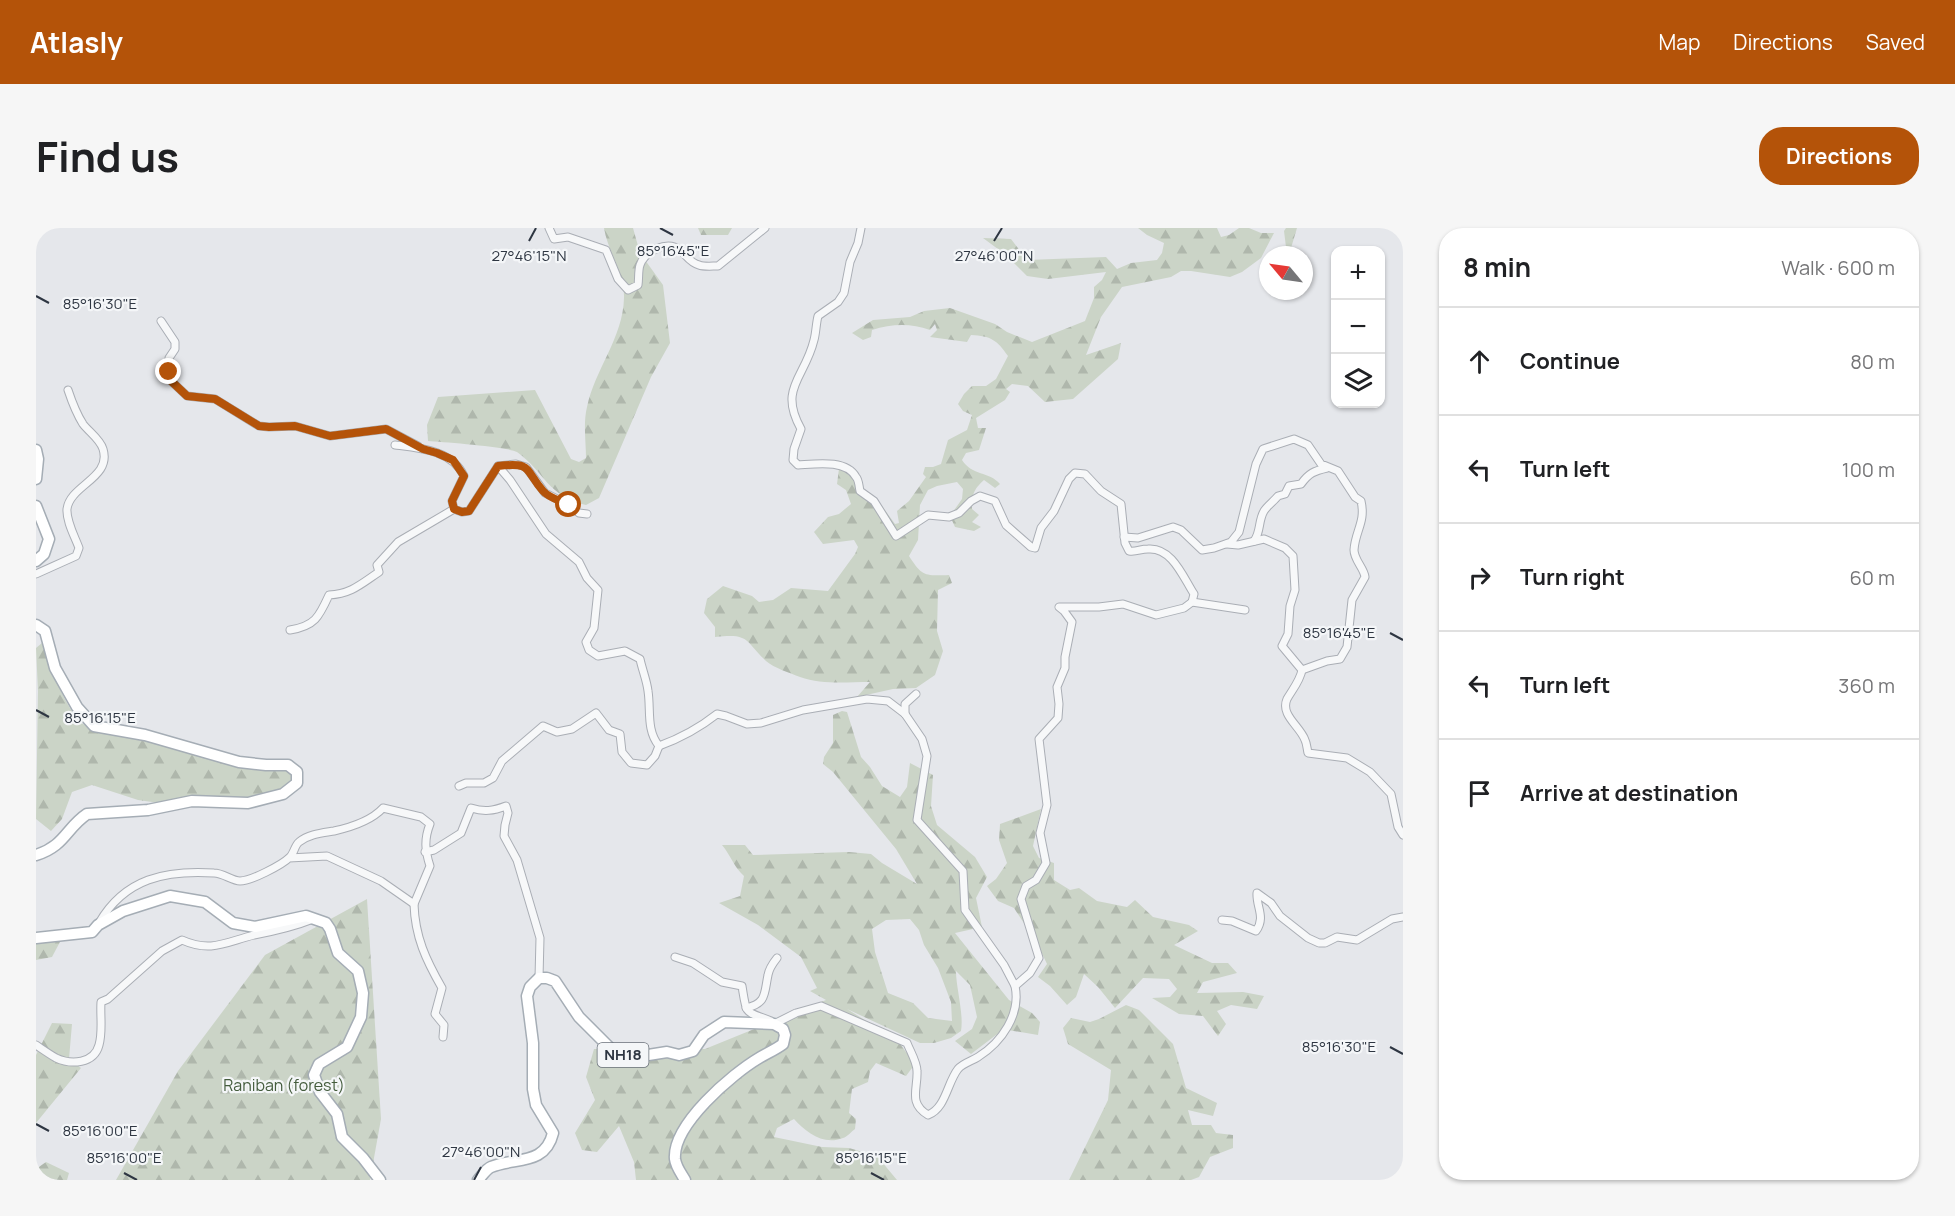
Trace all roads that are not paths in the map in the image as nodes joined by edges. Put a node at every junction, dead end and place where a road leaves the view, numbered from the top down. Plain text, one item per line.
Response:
1 (549, 228) edge
2 (765, 228) edge
3 (861, 228) edge
4 (161, 321) dead end
5 (68, 390) dead end
6 (396, 445) dead end
7 (423, 449) junction
8 (36, 450) edge
9 (498, 466) junction
10 (1327, 468) dead end
11 (36, 479) edge
12 (36, 506) edge
13 (454, 509) junction
14 (587, 514) dead end
15 (1124, 537) junction
16 (1254, 541) junction
17 (1227, 544) junction
18 (36, 561) edge
19 (36, 574) edge
20 (1192, 602) junction
21 (1245, 610) dead end
22 (36, 625) edge
23 (290, 630) dead end
24 (1302, 670) junction
25 (916, 693) dead end
26 (905, 714) junction
27 (659, 746) junction
28 (459, 786) dead end
29 (1403, 835) edge
30 (425, 852) junction
31 (36, 855) edge
32 (289, 858) junction
33 (414, 904) junction
34 (1403, 917) edge
35 (313, 919) junction
36 (1222, 920) dead end
37 (98, 925) junction
38 (36, 938) edge
39 (675, 957) dead end
40 (777, 958) dead end
41 (539, 978) junction
42 (1015, 986) junction
43 (746, 1008) junction
44 (775, 1024) junction
45 (443, 1037) dead end
46 (36, 1045) edge
47 (380, 1180) edge
48 (478, 1180) edge
49 (685, 1180) edge

1 - 2 street
3 - 15 street
4 - 7 street
5 - 19 street
6 - 7 street
7 - 13 street
8 - 11 main road
9 - 13 street
9 - 14 street
9 - 27 street
10 - 16 street
12 - 18 main road
13 - 23 street
15 - 17 street
15 - 20 street
16 - 17 street
16 - 24 street
17 - 24 street
20 - 21 street
20 - 42 street
22 - 31 main road
24 - 29 street
25 - 26 street
26 - 27 street
26 - 42 street
27 - 28 street
30 - 32 street
30 - 33 street
30 - 41 street
32 - 33 street
32 - 37 street
33 - 45 street
34 - 36 street
35 - 37 main road
35 - 46 street
35 - 47 main road
37 - 38 main road
39 - 43 street
40 - 43 street
41 - 44 main road, NH18
41 - 48 main road
42 - 44 street
43 - 44 street
44 - 49 main road

